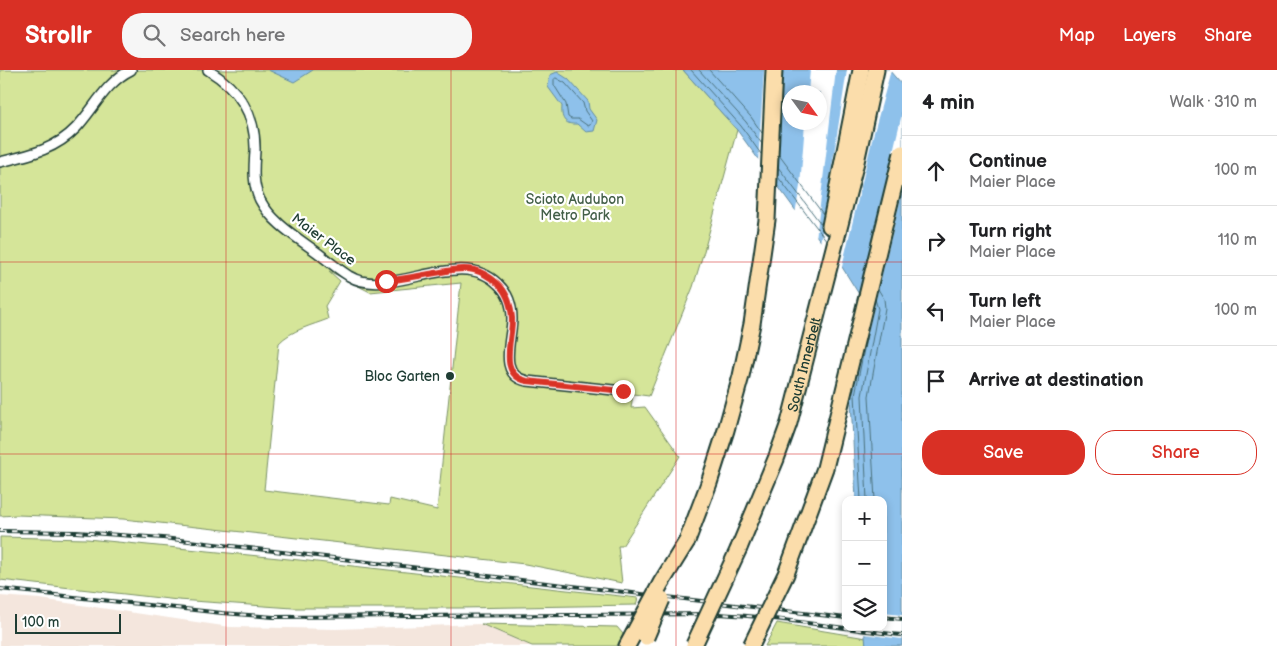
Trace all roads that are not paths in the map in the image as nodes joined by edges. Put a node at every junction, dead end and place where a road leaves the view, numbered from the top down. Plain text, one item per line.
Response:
1 (131, 70) edge
2 (208, 70) edge
3 (774, 70) edge
4 (860, 70) edge
5 (876, 70) edge
6 (885, 70) edge
7 (865, 124) junction
8 (902, 153) edge
9 (0, 162) edge
10 (817, 316) junction
11 (623, 391) dead end
12 (637, 641) edge
13 (694, 646) edge
14 (751, 646) edge

1 - 9 street
2 - 11 street, Maier Place
3 - 12 highway, bridge
4 - 10 highway
5 - 7 highway, South Innerbelt
6 - 7 highway
7 - 10 highway, South Innerbelt
8 - 14 highway, bridge
10 - 13 highway, South Innerbelt, bridge

